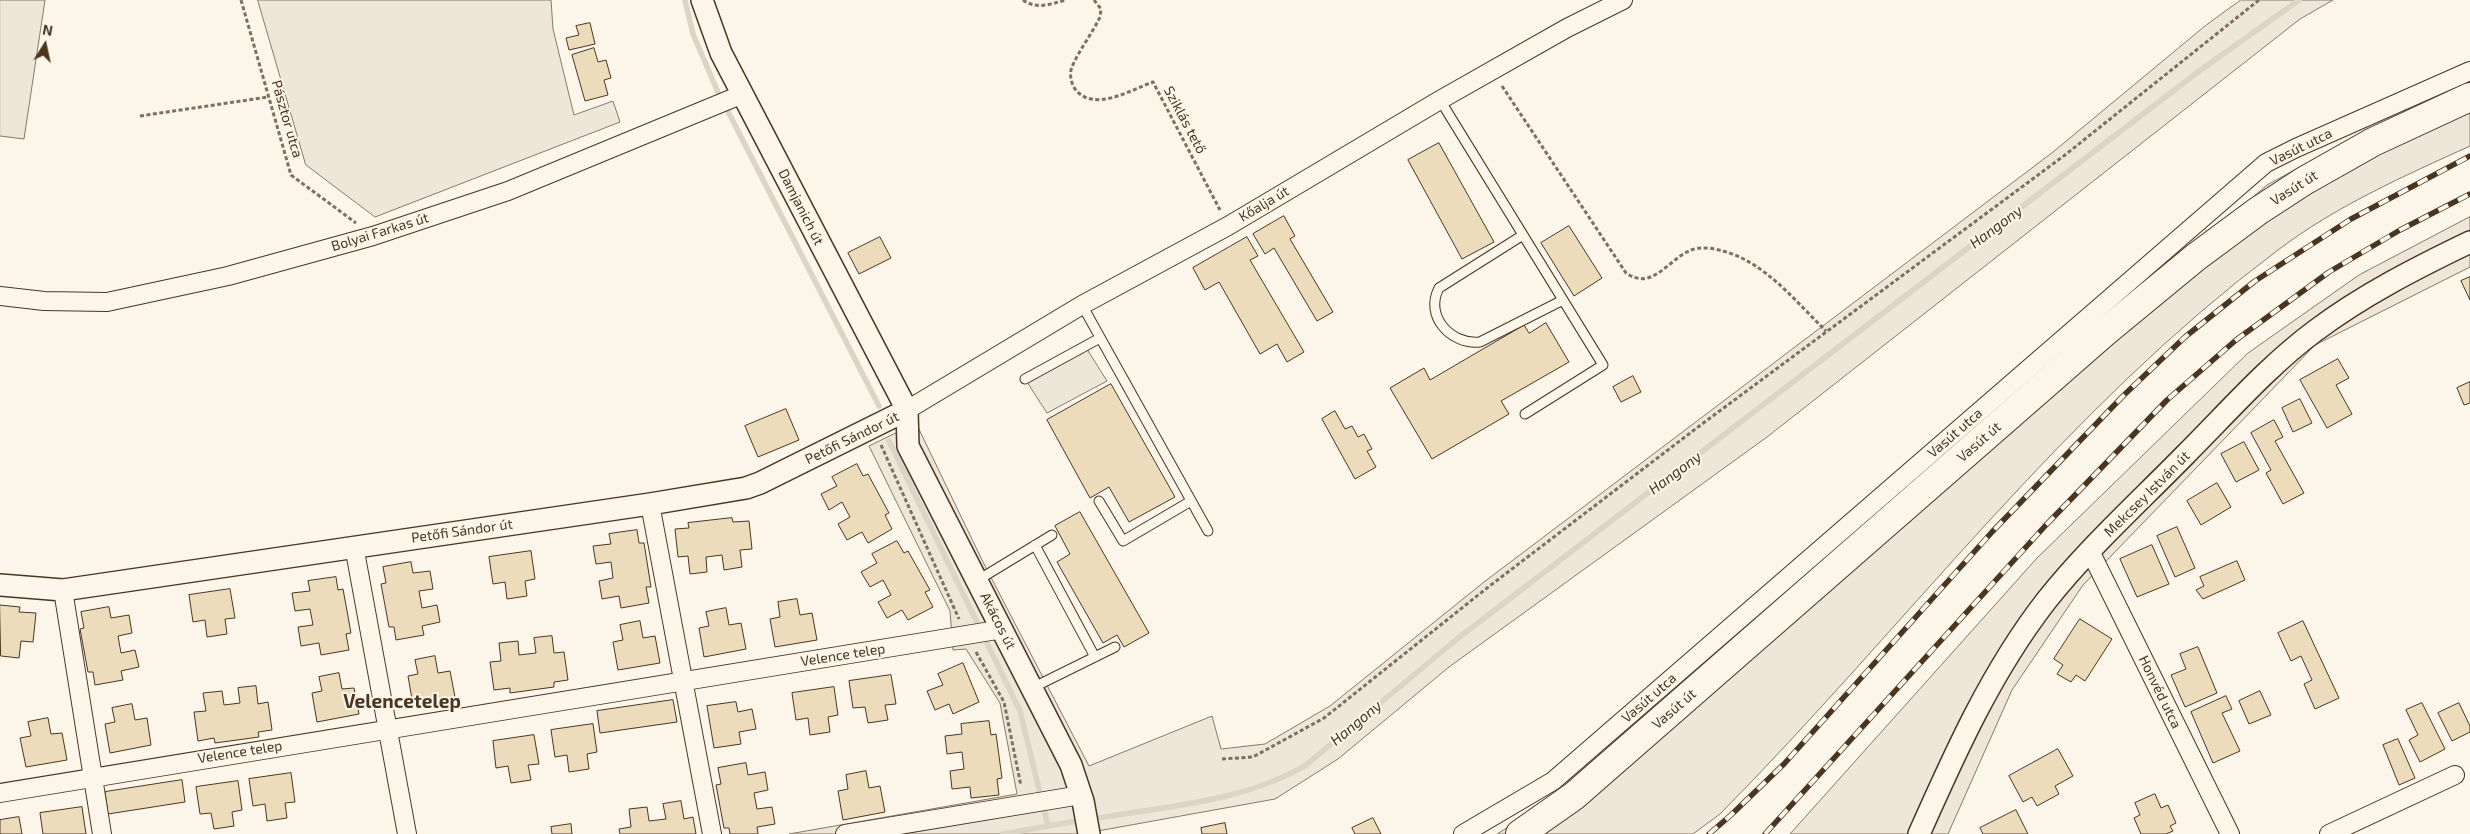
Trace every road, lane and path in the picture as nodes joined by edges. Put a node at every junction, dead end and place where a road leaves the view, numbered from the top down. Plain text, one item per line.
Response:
1 (241, 0) edge
2 (702, 0) edge
3 (1023, 0) edge
4 (1066, 0) edge
5 (1094, 0) edge
6 (1623, 0) edge
7 (2259, 0) edge
8 (1492, 71) junction
9 (2470, 71) edge
10 (268, 97) junction
11 (737, 97) junction
12 (2470, 97) edge
13 (1440, 100) junction
14 (140, 116) dead end
15 (1228, 226) junction
16 (1523, 235) junction
17 (372, 236) junction
18 (2470, 242) edge
19 (0, 296) edge
20 (1563, 300) junction
21 (1082, 306) junction
22 (1826, 331) junction
23 (1100, 338) junction
24 (1025, 379) dead end
25 (907, 410) junction
26 (1524, 414) dead end
27 (873, 428) junction
28 (1099, 501) dead end
29 (1191, 501) junction
30 (650, 504) junction
31 (1208, 531) dead end
32 (1052, 535) dead end
33 (1035, 545) junction
34 (354, 546) junction
35 (2090, 551) junction
36 (978, 580) junction
37 (0, 584) edge
38 (63, 590) junction
39 (984, 632) junction
40 (1115, 647) dead end
41 (1095, 657) junction
42 (684, 681) junction
43 (1032, 688) junction
44 (388, 728) junction
45 (1222, 759) dead end
46 (2455, 775) dead end
47 (93, 776) junction
48 (0, 793) edge
49 (1082, 798) junction
50 (1027, 804) junction
51 (102, 834) edge
52 (407, 834) edge
53 (712, 834) edge
54 (845, 834) edge
55 (1089, 834) edge
56 (1464, 834) edge
57 (1520, 834) edge
58 (1919, 834) edge
59 (2230, 834) edge
60 (2329, 834) edge

1 - 10 path, Pásztor utca
2 - 11 street, Damjanich út
3 - 4 path
5 - 15 path, Sziklás tető
6 - 8 street, Kőalja út
7 - 22 path
8 - 13 street, Kőalja út
8 - 22 path
9 - 56 street, Vasút utca
10 - 14 path
10 - 17 path, Pásztor utca
11 - 17 street, Bolyai Farkas út
11 - 25 street, Damjanich út
12 - 57 main road, Vasút út
13 - 15 street, Kőalja út
13 - 16 lane
15 - 21 street, Kőalja út
16 - 20 lane
16 - 20 lane
17 - 19 street, Bolyai Farkas út
18 - 35 street, Mekcsey István út
20 - 26 lane
21 - 23 lane
21 - 25 street, Kőalja út
22 - 45 path
23 - 24 lane
23 - 29 lane
25 - 27 street, Petőfi Sándor út
25 - 36 street, Akácos út
27 - 30 street, Petőfi Sándor út
27 - 39 path
28 - 29 lane
29 - 31 lane
30 - 34 street, Petőfi Sándor út
30 - 42 street
32 - 33 lane
33 - 36 lane
33 - 41 lane
34 - 38 street, Petőfi Sándor út
34 - 44 street
35 - 58 street, Mekcsey István út
35 - 59 street, Honvéd utca
36 - 39 street, Akácos út
37 - 38 street, Petőfi Sándor út
38 - 47 street
39 - 42 street, Velence telep
39 - 43 street, Akácos út
39 - 50 path
40 - 41 lane
41 - 43 lane
42 - 44 street, Velence telep
42 - 53 street
43 - 49 street, Akácos út
44 - 47 street, Velence telep
44 - 52 street
46 - 60 street
47 - 48 street, Velence telep
47 - 51 street
49 - 50 street
49 - 55 street, Akácos út
50 - 54 street

